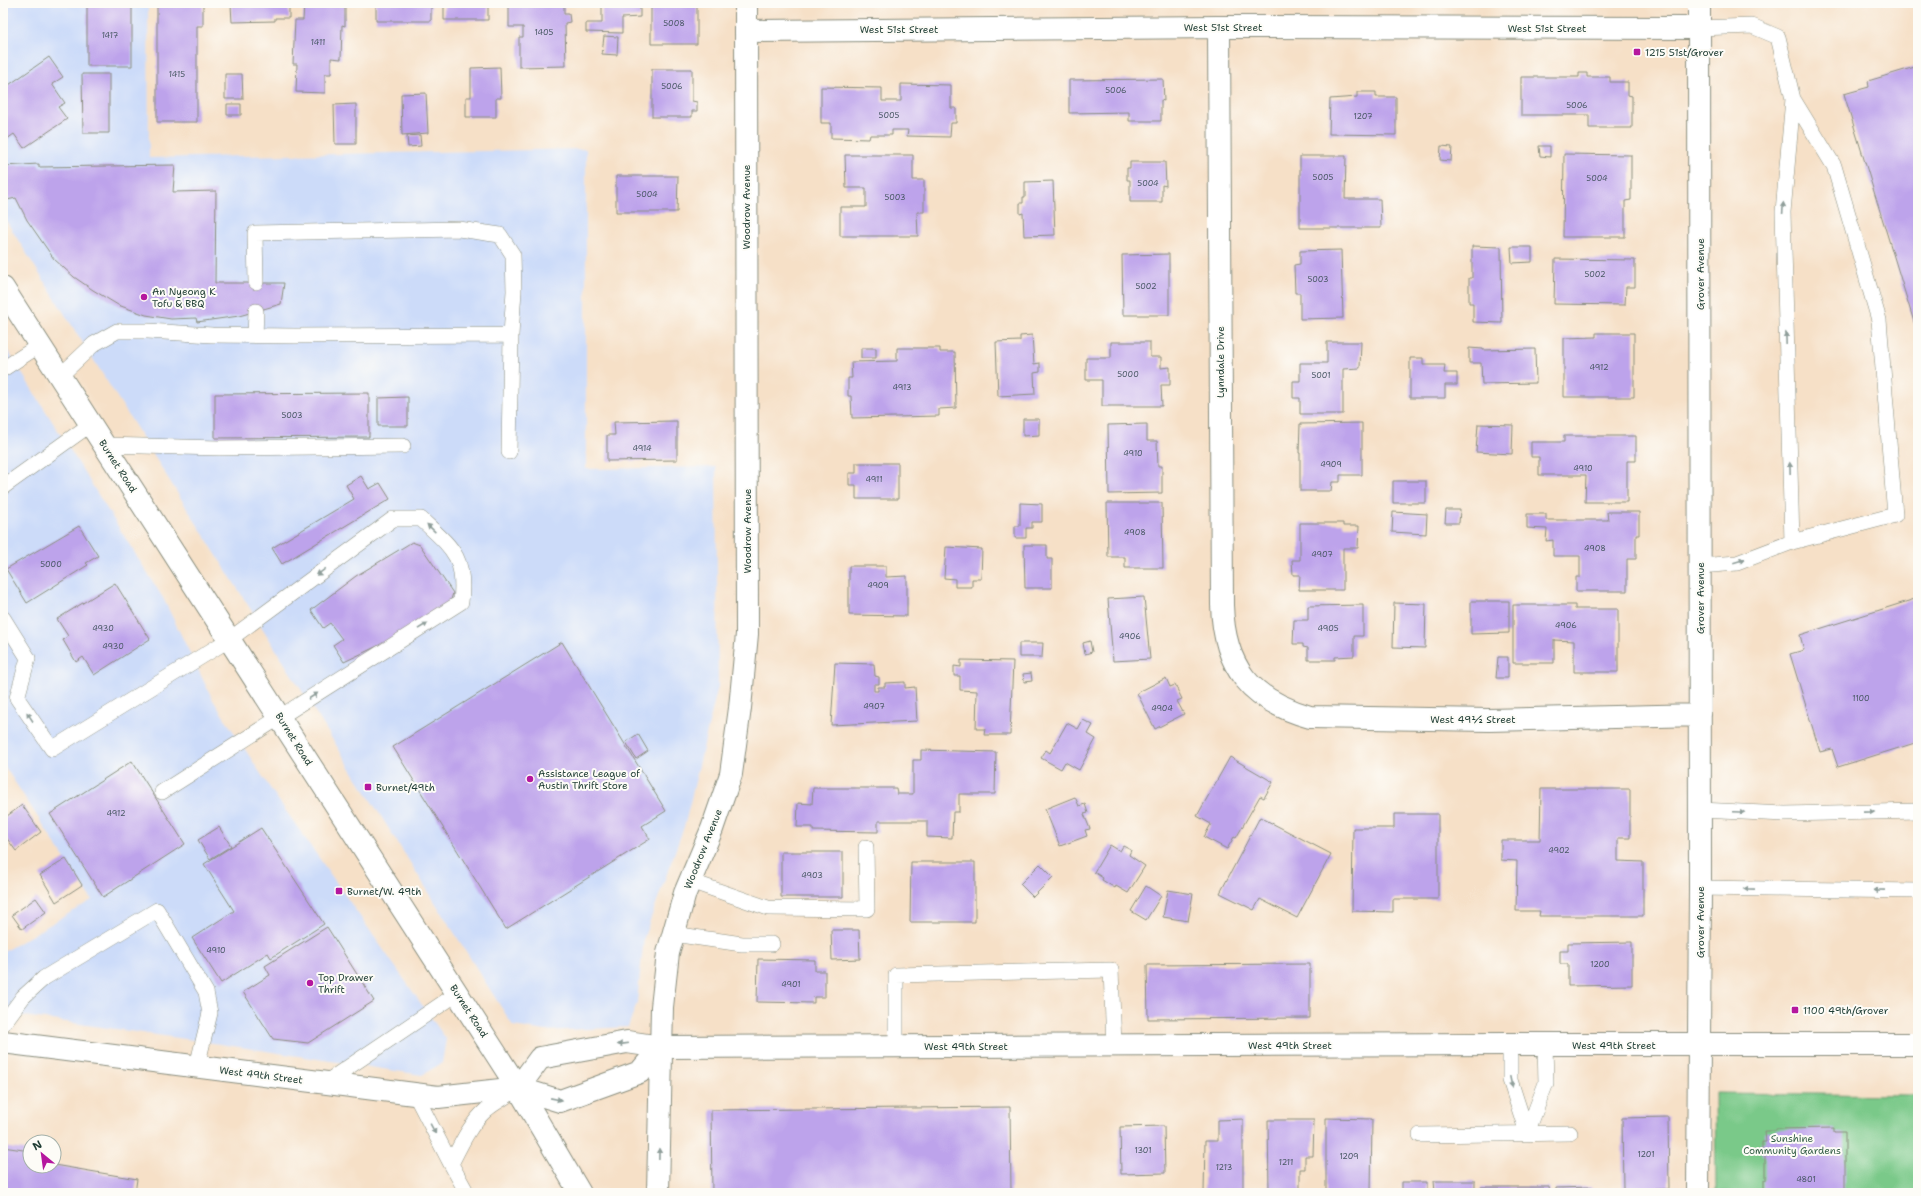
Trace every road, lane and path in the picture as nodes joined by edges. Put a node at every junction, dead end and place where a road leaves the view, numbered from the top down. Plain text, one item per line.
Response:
1 (746, 3) edge
2 (1699, 3) edge
3 (1219, 27) junction
4 (1699, 28) junction
5 (746, 31) junction
6 (1793, 98) junction
7 (256, 282) dead end
8 (7, 301) edge
9 (256, 311) dead end
10 (511, 335) junction
11 (255, 336) junction
12 (40, 345) junction
13 (3, 369) edge
14 (60, 376) junction
15 (91, 424) junction
16 (104, 445) junction
17 (403, 446) dead end
18 (509, 452) dead end
19 (3, 487) edge
20 (1792, 542) junction
21 (1700, 566) junction
22 (3, 618) edge
23 (230, 639) junction
24 (1253, 688) joint
25 (1700, 715) junction
26 (280, 717) junction
27 (162, 792) dead end
28 (1700, 810) junction
29 (1918, 811) edge
30 (866, 847) dead end
31 (690, 881) junction
32 (1700, 888) junction
33 (1918, 891) edge
34 (674, 934) junction
35 (772, 944) dead end
36 (458, 993) junction
37 (3, 1024) edge
38 (3, 1042) edge
39 (1510, 1044) junction
40 (1545, 1044) junction
41 (1918, 1044) edge
42 (1114, 1045) junction
43 (1700, 1045) junction
44 (896, 1046) junction
45 (661, 1047) junction
46 (197, 1066) junction
47 (325, 1083) junction
48 (518, 1088) junction
49 (415, 1094) junction
50 (1527, 1133) junction
51 (1570, 1133) dead end
52 (1420, 1135) dead end
53 (451, 1164) junction
54 (467, 1193) edge
55 (580, 1193) edge
56 (658, 1193) edge
57 (1698, 1193) edge

1 - 5 street, Woodrow Avenue
2 - 4 street, Grover Avenue
3 - 4 street, West 51st Street
3 - 5 street, West 51st Street
3 - 24 street, Lynndale Drive
4 - 6 lane
4 - 21 street, Grover Avenue
5 - 31 street, Woodrow Avenue
20 -> 6 lane
6 - 20 lane
7 - 10 lane
8 - 12 street, Burnet Road
9 - 11 lane
10 - 11 lane
10 - 18 lane
11 - 14 lane
12 - 13 lane
12 - 14 street, Burnet Road
14 - 15 street, Burnet Road
15 - 16 street, Burnet Road
15 - 19 lane
16 - 17 lane
16 - 23 street, Burnet Road
21 -> 20 lane
21 - 25 street, Grover Avenue
23 -> 22 lane
23 - 26 street, Burnet Road
26 -> 23 lane
24 - 25 street, West 49½ Street
25 - 28 street, Grover Avenue
26 - 27 lane
26 - 36 street, Burnet Road
28 -> 29 lane
28 - 32 street, Grover Avenue
30 - 31 lane
31 - 34 street, Woodrow Avenue
33 -> 32 lane
32 - 43 street, Grover Avenue
34 - 35 lane
34 - 45 street, Woodrow Avenue
36 - 47 lane
36 - 48 street, Burnet Road
37 - 46 lane
38 - 46 street, West 49th Street
39 - 40 street, West 49th Street
39 - 42 street, West 49th Street
39 -> 50 lane
40 - 43 street, West 49th Street
40 - 50 lane
41 - 43 street, West 49th Street
42 - 44 street, West 49th Street
42 - 44 lane
43 - 57 street, Grover Avenue
44 - 45 street, West 49th Street
45 -> 48 street, West 49th Street
48 -> 45 street, West 49th Street
56 -> 45 street, Woodrow Avenue
46 - 47 street, West 49th Street
47 - 49 street, West 49th Street
48 - 49 street, West 49th Street
48 - 53 lane
48 - 55 street, Burnet Road
49 -> 53 lane
50 - 51 lane
50 - 52 lane
53 - 54 lane

